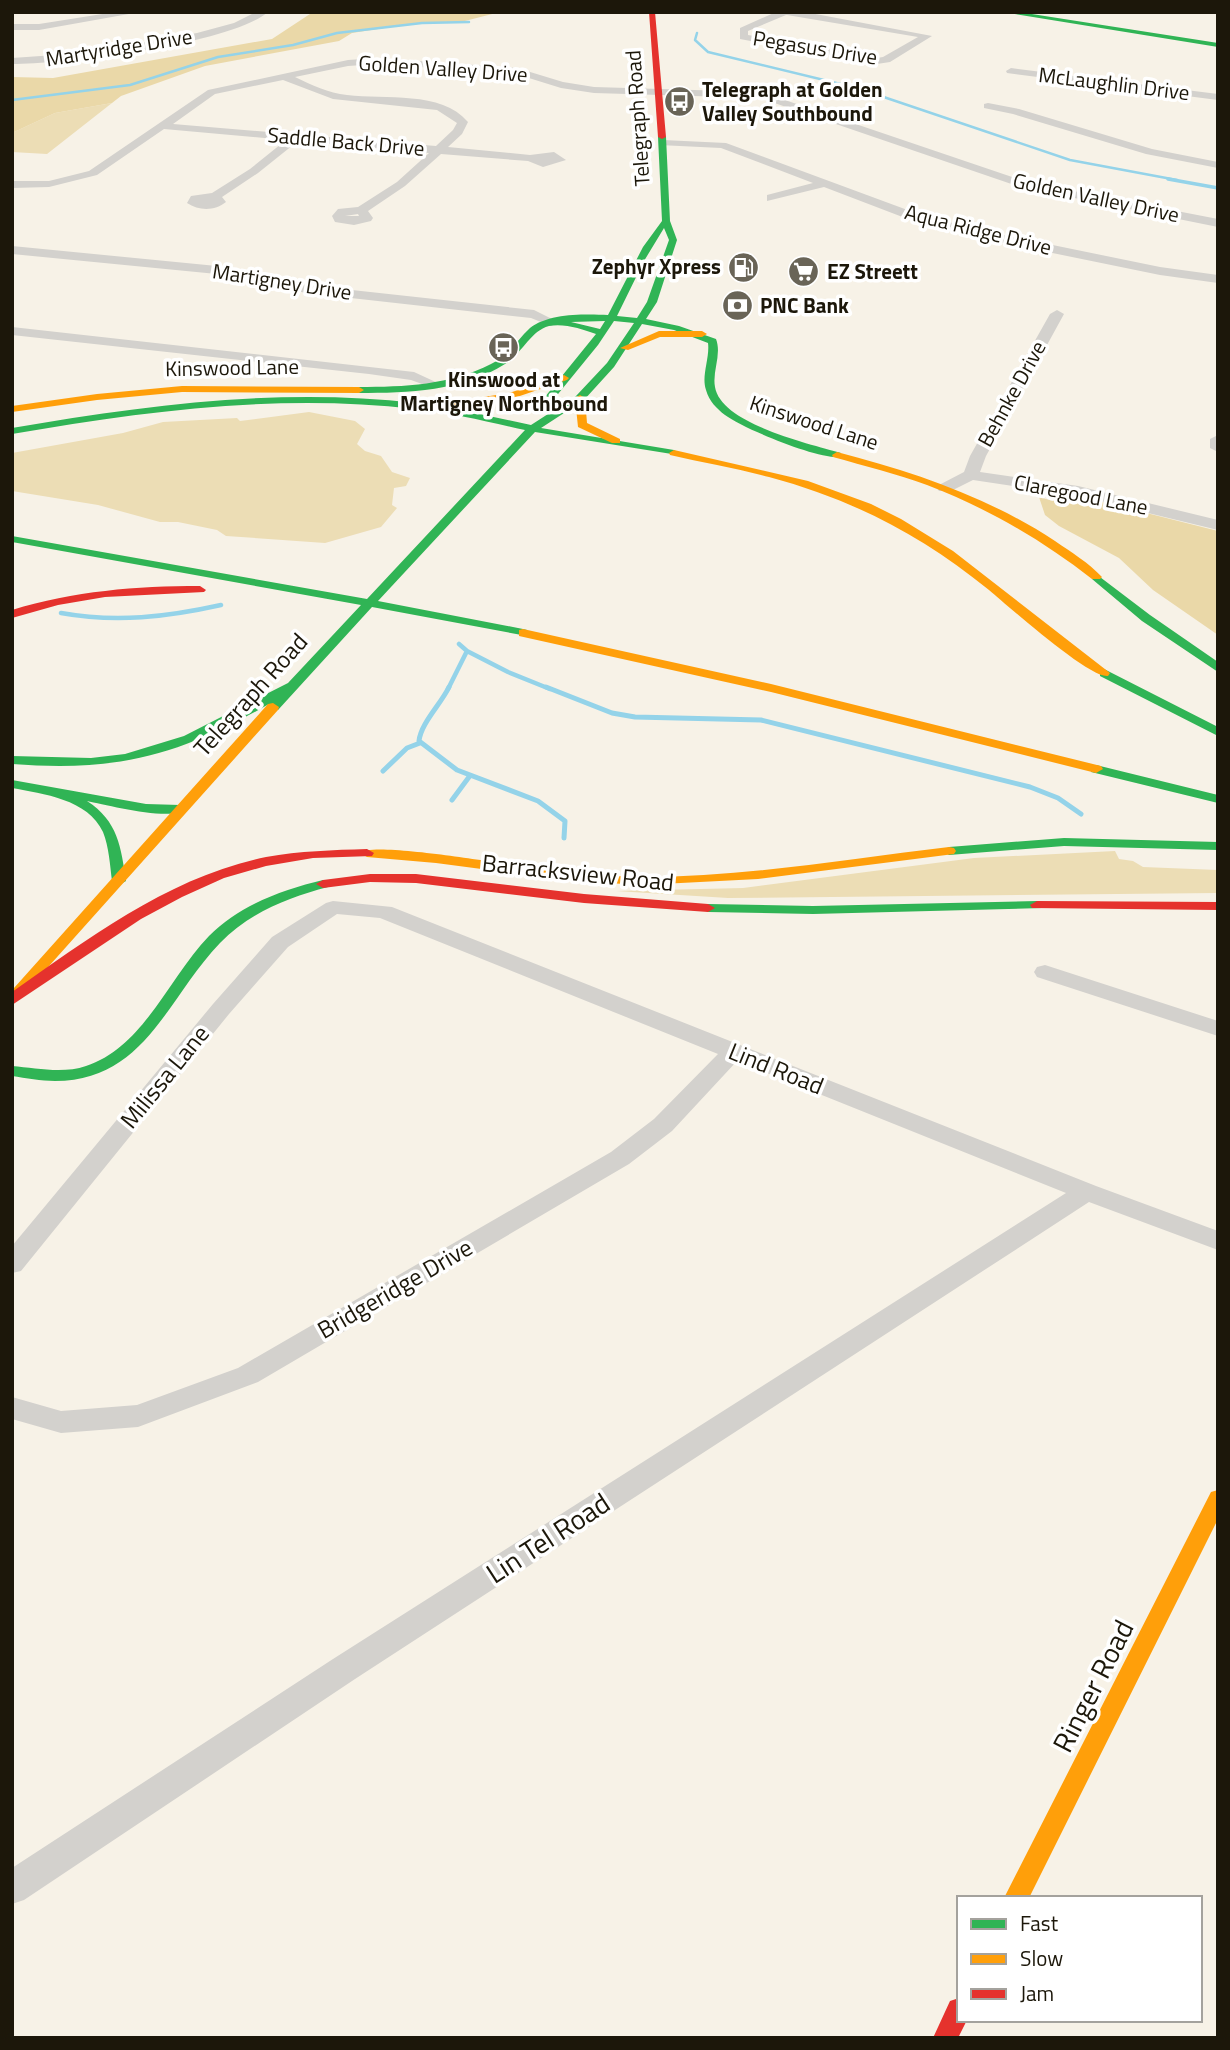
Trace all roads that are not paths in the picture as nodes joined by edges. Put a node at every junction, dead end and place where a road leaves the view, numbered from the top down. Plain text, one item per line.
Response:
1 (135, 12) edge
2 (263, 12) edge
3 (652, 12) edge
4 (786, 12) edge
5 (1005, 12) edge
6 (12, 27) edge
7 (1218, 44) edge
8 (12, 61) edge
9 (1011, 71) dead end
10 (283, 76) junction
11 (658, 90) junction
12 (1218, 97) edge
13 (988, 106) dead end
14 (163, 126) junction
15 (1069, 128) junction
16 (1088, 135) junction
17 (295, 138) junction
18 (663, 143) junction
19 (437, 150) junction
20 (530, 158) dead end
21 (1218, 165) edge
22 (827, 183) junction
23 (12, 185) edge
24 (215, 197) dead end
25 (771, 198) dead end
26 (361, 210) dead end
27 (666, 221) junction
28 (1218, 223) edge
29 (12, 250) edge
30 (1218, 279) edge
31 (652, 302) junction
32 (1057, 314) dead end
33 (551, 322) junction
34 (641, 323) junction
35 (606, 326) junction
36 (12, 331) edge
37 (702, 334) junction
38 (625, 348) junction
39 (564, 378) junction
40 (433, 384) junction
41 (580, 398) junction
42 (402, 405) junction
43 (12, 410) edge
44 (532, 429) junction
45 (12, 431) edge
46 (1218, 439) edge
47 (621, 443) junction
48 (1218, 448) edge
49 (971, 475) junction
50 (945, 488) junction
51 (1218, 525) edge
52 (12, 538) edge
53 (365, 579) dead end
54 (402, 586) dead end
55 (359, 601) junction
56 (12, 614) edge
57 (1218, 668) edge
58 (289, 687) junction
59 (1218, 732) edge
60 (12, 760) edge
61 (12, 784) edge
62 (60, 792) junction
63 (1218, 799) edge
64 (180, 809) junction
65 (1218, 846) edge
66 (118, 881) junction
67 (1218, 906) edge
68 (332, 907) joint
69 (51, 956) junction
70 (1045, 972) dead end
71 (12, 974) edge
72 (12, 999) edge
73 (1218, 1029) edge
74 (733, 1052) junction
75 (12, 1071) edge
76 (1087, 1192) junction
77 (1218, 1241) edge
78 (12, 1264) edge
79 (12, 1408) edge
80 (1218, 1499) edge
81 (12, 1888) edge
82 (1017, 1896) edge
83 (957, 2014) edge
84 (945, 2038) edge

1 - 6 street
2 - 8 street, Martyridge Drive
3 - 11 main road, Telegraph Road
4 - 4 street, Pegasus Drive
5 - 7 main road
9 - 12 street, McLaughlin Drive
10 - 11 street, Golden Valley Drive
10 - 14 street, Golden Valley Drive
10 - 19 street
11 - 18 main road, Telegraph Road
11 - 28 street, Golden Valley Drive
13 - 15 street
14 - 17 street, Saddle Back Drive
14 - 23 street, Golden Valley Drive
15 - 16 street
15 - 16 street
16 - 21 street
17 - 19 street, Saddle Back Drive
17 - 24 street
18 - 22 street, Aqua Ridge Drive
18 - 27 main road, Telegraph Road
19 - 20 street, Saddle Back Drive
19 - 26 street
22 - 25 street
22 - 30 street, Aqua Ridge Drive
27 - 31 main road, Telegraph Road
27 - 35 main road, Telegraph Road
29 - 33 street, Martigney Drive
31 - 34 main road, Telegraph Road
31 - 37 main road
32 - 49 street, Behnke Drive
33 - 35 main road
33 - 40 main road, Kinswood Lane
34 - 35 main road
34 - 37 main road
34 - 38 main road, Telegraph Road
35 - 39 main road, Telegraph Road
36 - 40 street
37 - 38 main road
37 - 50 main road, Kinswood Lane
38 - 41 main road, Telegraph Road
39 - 42 main road
39 - 44 main road, Telegraph Road
40 - 43 main road, Kinswood Lane
41 - 44 main road, Telegraph Road
41 - 47 main road
42 - 44 main road
42 - 45 main road
44 - 47 main road
44 - 58 main road, Telegraph Road
46 - 48 street
47 - 59 main road
49 - 50 street
49 - 51 street, Claregood Lane
50 - 57 main road, Kinswood Lane
52 - 55 main road
53 - 54 main road
55 - 56 main road
55 - 63 main road
58 - 60 main road
58 - 64 main road, Telegraph Road
61 - 62 main road
62 - 64 main road
62 - 66 main road
64 - 66 main road, Telegraph Road
65 - 72 main road
66 - 69 main road, Telegraph Road
67 - 75 main road, Barracksview Road
68 - 74 street, Lind Road
68 - 78 street, Milissa Lane
69 - 71 main road
69 - 72 main road, Telegraph Road
70 - 73 street
74 - 76 street, Lind Road
74 - 79 street, Bridgeridge Drive
76 - 77 street, Lind Road
76 - 81 street, Lin Tel Road
80 - 82 main road, Ringer Road
83 - 84 main road

